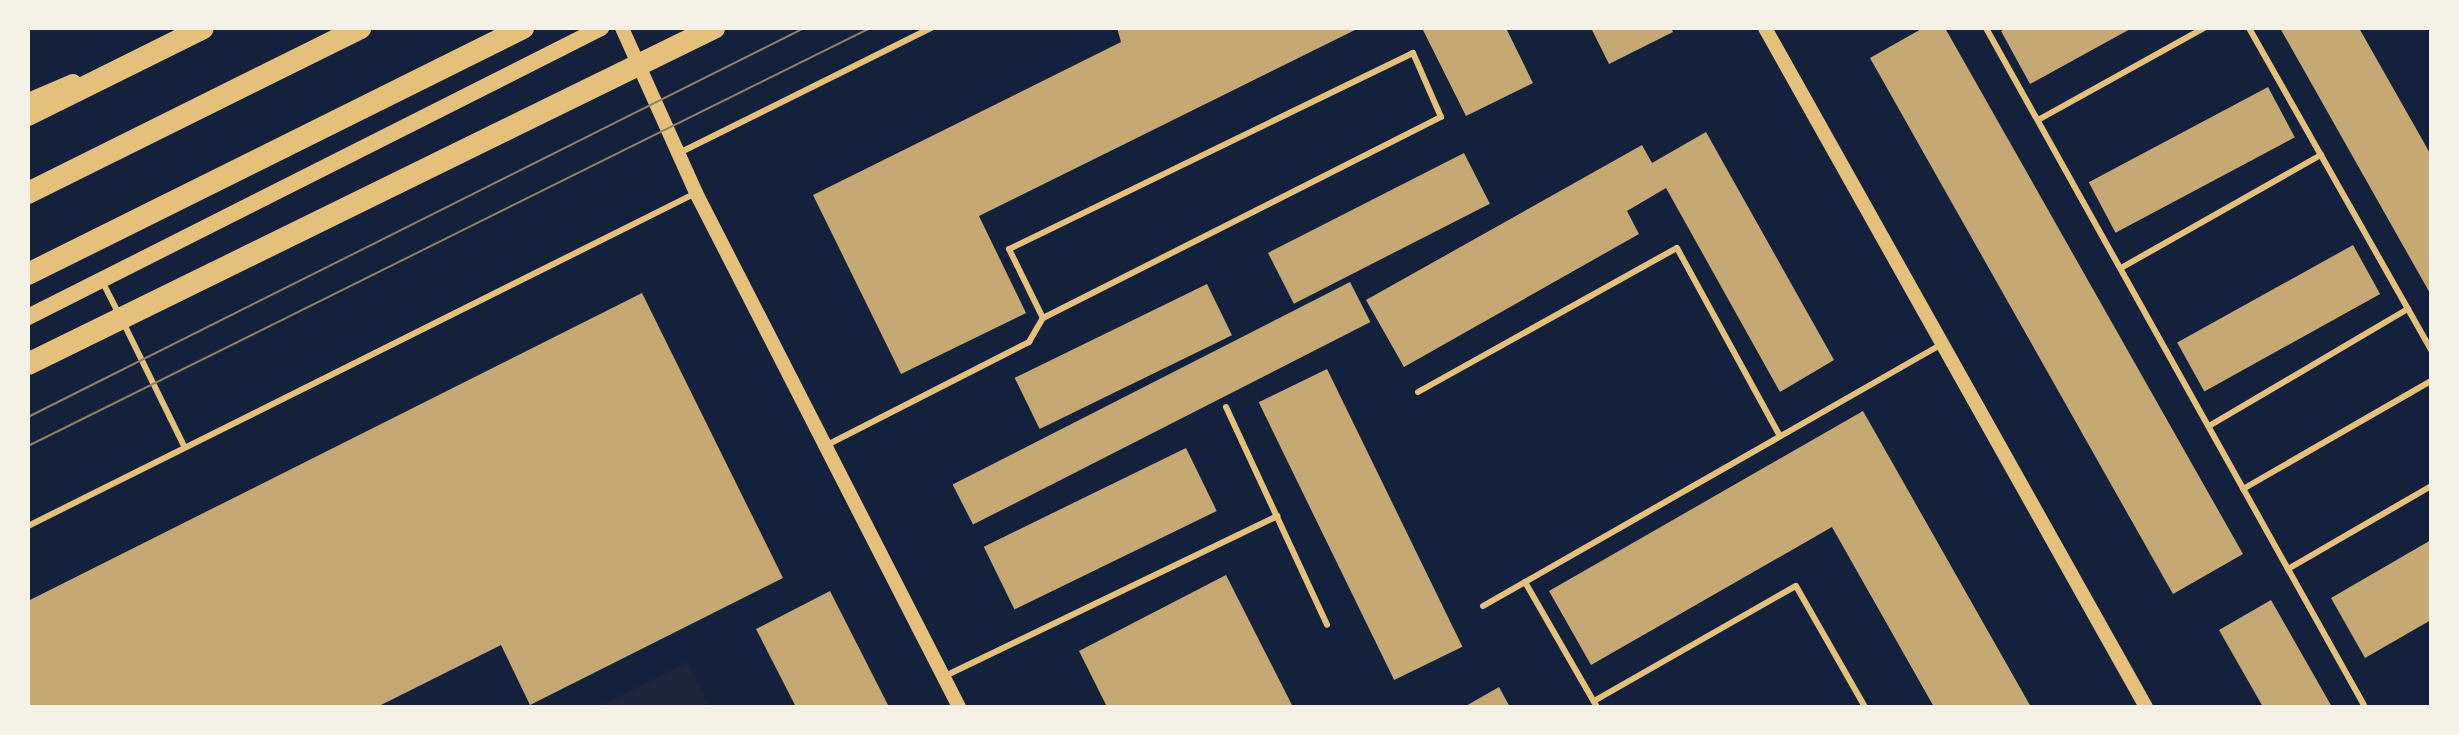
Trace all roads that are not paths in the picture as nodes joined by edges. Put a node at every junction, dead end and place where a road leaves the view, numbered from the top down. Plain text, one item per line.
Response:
1 (195, 28) edge
2 (203, 28) edge
3 (360, 28) edge
4 (523, 28) edge
5 (601, 28) edge
6 (622, 28) edge
7 (714, 28) edge
8 (931, 28) edge
9 (1765, 28) edge
10 (1986, 28) edge
11 (2204, 28) edge
12 (2249, 28) edge
13 (28, 101) edge
14 (28, 115) edge
15 (2038, 120) junction
16 (677, 154) junction
17 (2321, 155) junction
18 (28, 193) edge
19 (696, 193) junction
20 (2121, 268) junction
21 (28, 274) edge
22 (101, 279) junction
23 (2408, 309) junction
24 (28, 317) edge
25 (1043, 318) junction
26 (1942, 344) junction
27 (2431, 350) edge
28 (28, 364) edge
29 (2431, 381) edge
30 (1418, 392) dead end
31 (1226, 407) dead end
32 (2209, 426) junction
33 (1780, 436) junction
34 (184, 446) junction
35 (824, 447) junction
36 (2431, 486) edge
37 (2243, 489) junction
38 (1277, 516) junction
39 (28, 526) edge
40 (2288, 569) junction
41 (1525, 582) junction
42 (1483, 606) dead end
43 (1327, 625) dead end
44 (943, 677) junction
45 (1595, 704) edge
46 (959, 707) edge
47 (1865, 707) edge
48 (2146, 707) edge
49 (2365, 707) edge

1 - 13 main road
2 - 14 highway
3 - 18 highway
4 - 21 highway
5 - 22 main road
6 - 16 street
7 - 28 highway
8 - 16 lane
9 - 26 street
10 - 15 lane
11 - 15 lane
12 - 17 lane
15 - 20 lane
16 - 19 street
17 - 20 lane
17 - 23 lane
19 - 34 lane
19 - 35 street
20 - 32 lane
22 - 24 main road
22 - 34 lane
23 - 27 lane
23 - 32 lane
25 - 25 lane
25 - 35 lane
26 - 33 lane
26 - 48 street
29 - 37 lane
30 - 33 lane
31 - 38 lane
32 - 37 lane
33 - 41 lane
34 - 39 lane
35 - 44 street
36 - 40 lane
37 - 40 lane
38 - 43 lane
38 - 44 lane
40 - 49 lane
41 - 42 lane
41 - 45 lane
44 - 46 street
45 - 47 lane

